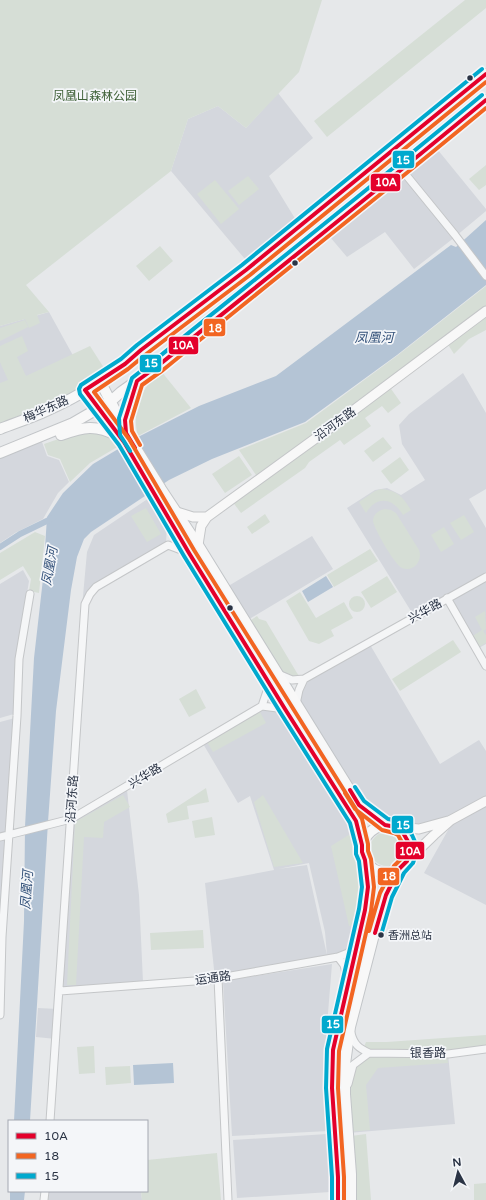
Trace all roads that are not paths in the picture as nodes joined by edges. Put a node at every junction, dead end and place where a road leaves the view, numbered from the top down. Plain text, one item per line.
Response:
1 (486, 74) edge
2 (486, 100) edge
3 (402, 170) junction
4 (486, 276) edge
5 (486, 311) edge
6 (100, 381) junction
7 (137, 381) junction
8 (86, 390) junction
9 (111, 401) junction
10 (98, 410) junction
11 (0, 429) edge
12 (125, 437) junction
13 (18, 445) junction
14 (0, 453) edge
15 (158, 491) junction
16 (177, 512) junction
17 (207, 517) junction
18 (188, 529) junction
19 (178, 536) junction
20 (168, 545) junction
21 (198, 545) junction
22 (189, 553) junction
23 (486, 577) edge
24 (30, 594) dead end
25 (447, 598) junction
26 (486, 666) edge
27 (278, 674) junction
28 (304, 679) junction
29 (270, 685) junction
30 (296, 704) junction
31 (262, 706) junction
32 (285, 710) junction
33 (486, 801) edge
34 (71, 819) junction
35 (451, 820) junction
36 (390, 826) junction
37 (10, 834) junction
38 (0, 837) edge
39 (362, 844) junction
40 (365, 860) junction
41 (407, 861) junction
42 (399, 869) junction
43 (358, 941) junction
44 (338, 957) junction
45 (218, 978) junction
46 (348, 983) junction
47 (60, 991) junction
48 (0, 1015) edge
49 (350, 1027) junction
50 (486, 1049) edge
51 (369, 1053) junction
52 (345, 1094) junction
53 (50, 1120) edge
54 (228, 1200) edge
55 (338, 1200) edge
56 (346, 1200) edge
57 (351, 1200) edge

1 - 6 main road, 梅华东路
2 - 3 main road, 梅华东路
3 - 4 street
3 - 7 main road, 梅华东路
5 - 17 street, 沿河东路
6 - 8 main road, 梅华东路
6 - 9 main road
7 - 9 main road, 梅华东路
7 - 12 main road
8 - 10 main road
8 - 11 main road, 梅华东路
9 - 10 main road, 梅华东路
9 - 12 main road
10 - 12 main road
10 - 13 main road, 梅华东路
12 - 13 main road
12 - 15 main road
13 - 14 main road, 梅华东路
15 - 16 main road
15 - 19 main road
16 - 17 street
16 - 18 main road
17 - 18 street, 沿河东路
17 - 21 street
18 - 19 street, 沿河东路
18 - 21 main road
19 - 20 street, 沿河东路
19 - 22 main road
20 - 22 street
20 - 34 street, 沿河东路
21 - 27 main road
22 - 29 main road
23 - 25 street, 兴华路
24 - 37 street
25 - 26 street
25 - 28 street, 兴华路
27 - 28 street
27 - 30 main road
28 - 30 street
29 - 31 street
29 - 32 main road
30 - 36 main road
31 - 32 street
31 - 34 street, 兴华路
32 - 39 main road
33 - 35 street
34 - 37 street, 兴华路
34 - 47 street, 沿河东路
35 - 36 street
35 - 41 street
36 - 39 main road
36 - 41 main road
37 - 38 street, 兴华路
37 - 48 street
39 - 40 main road
40 - 42 main road
40 - 43 main road
41 - 42 main road
42 - 49 main road
43 - 44 street, 运通路
43 - 46 main road
44 - 45 street, 运通路
44 - 46 street
45 - 47 street, 运通路
45 - 54 street
46 - 55 main road
47 - 53 street, 沿河东路
49 - 51 street
49 - 52 main road
50 - 51 street, 银香路
51 - 52 street
52 - 57 main road
56 - 57 street

